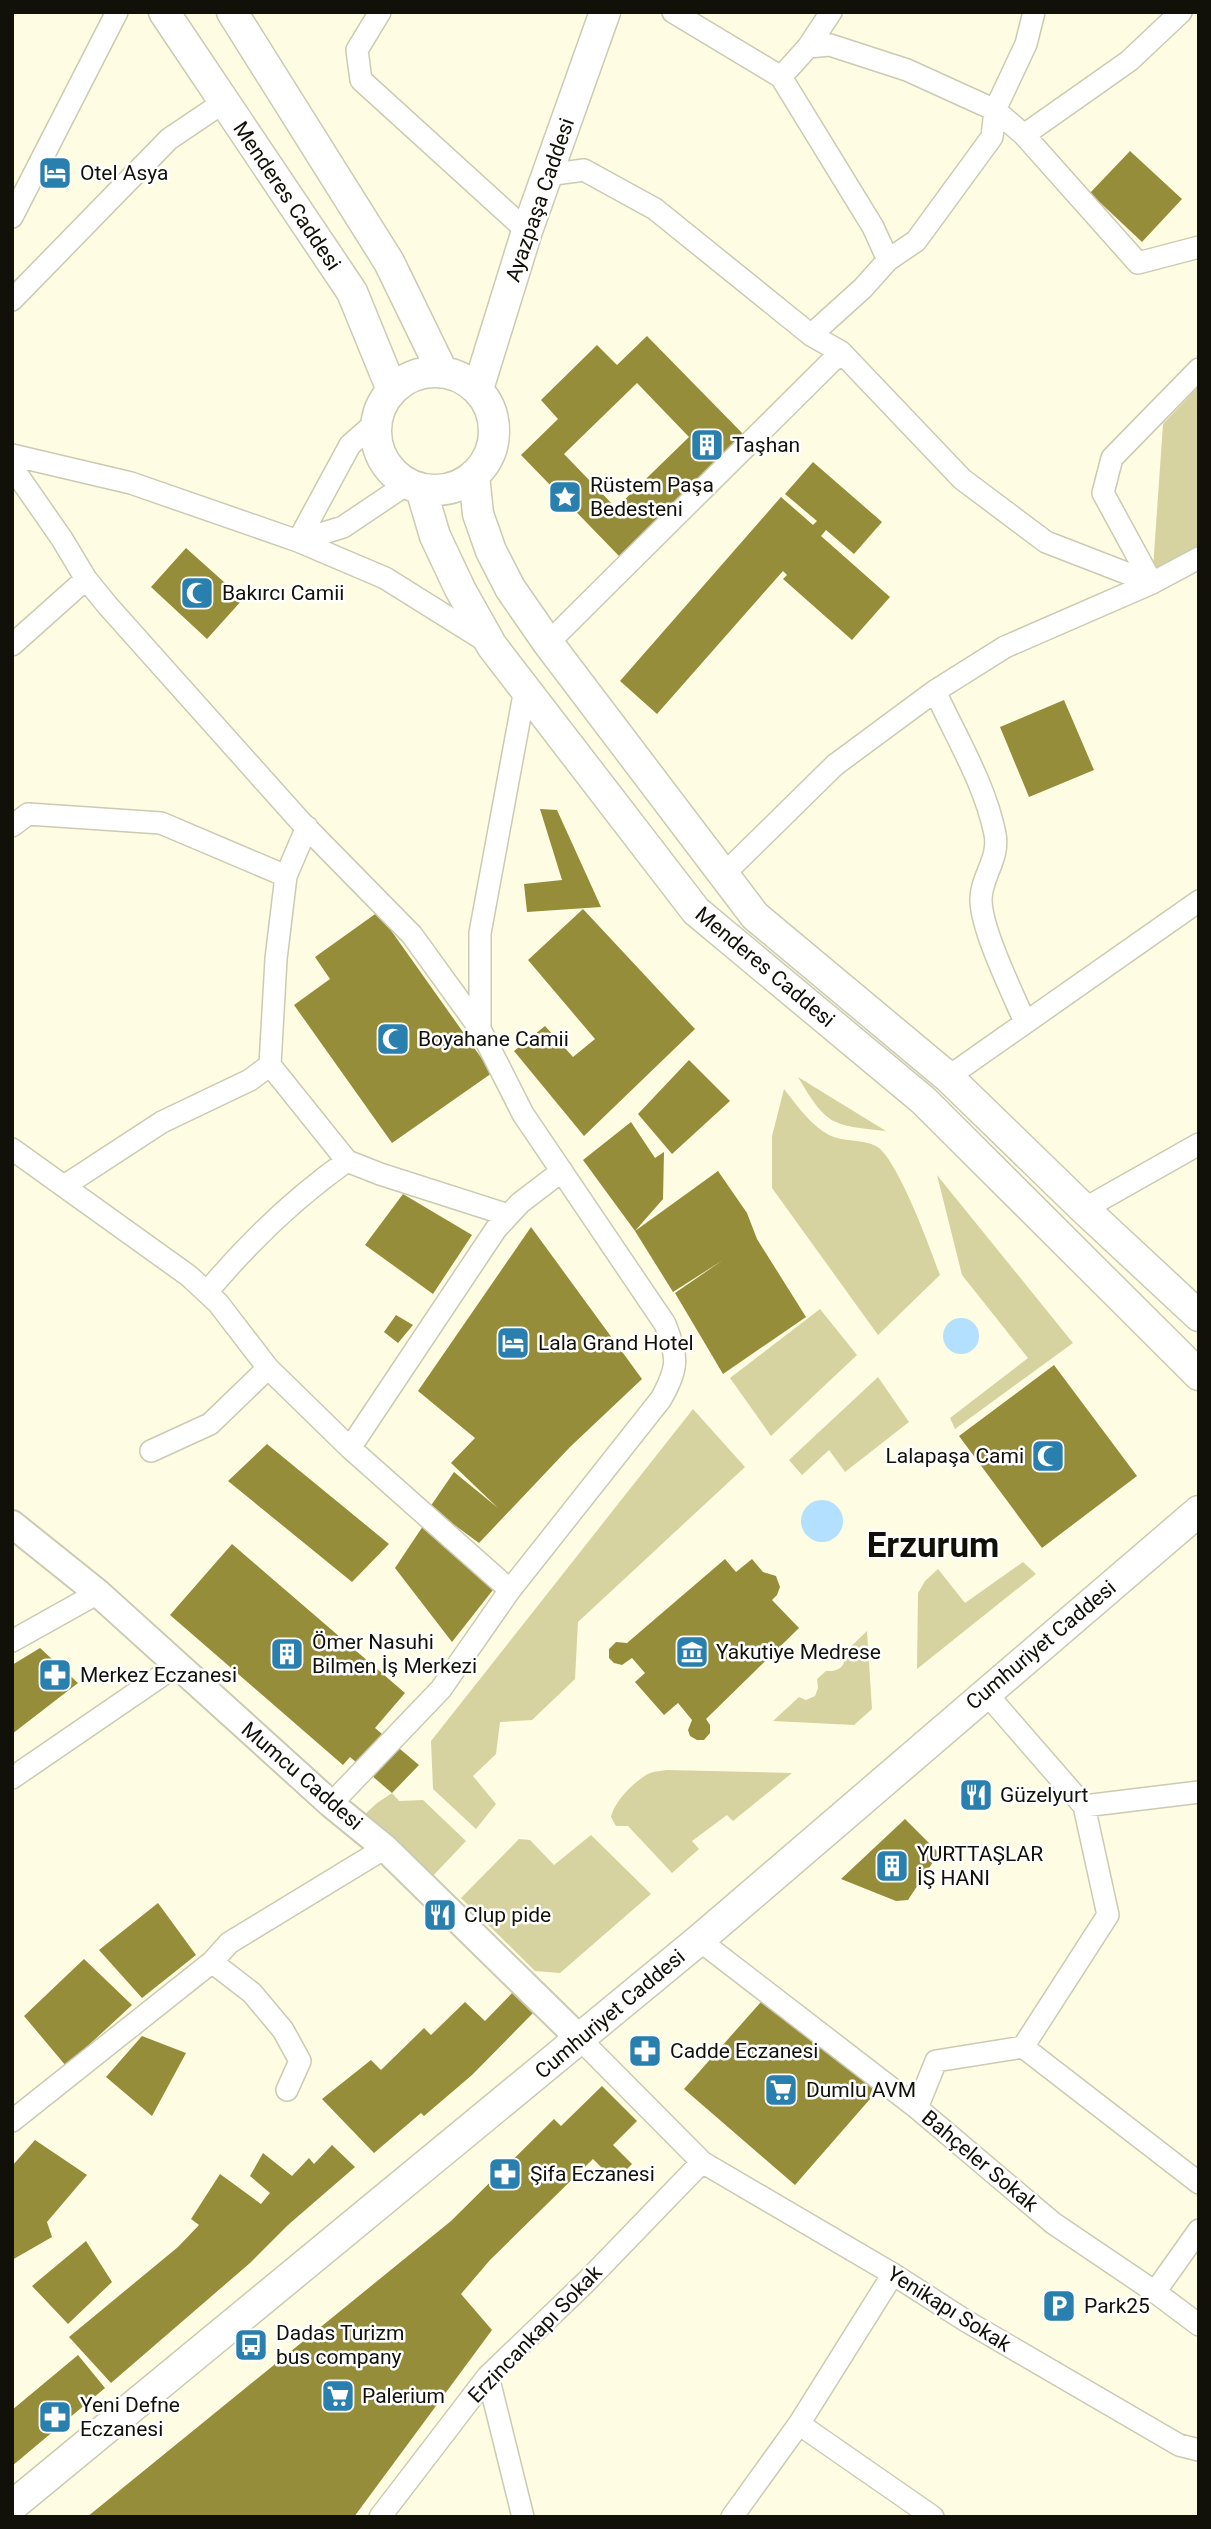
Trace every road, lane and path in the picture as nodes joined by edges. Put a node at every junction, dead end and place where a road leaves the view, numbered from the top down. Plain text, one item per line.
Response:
1 (117, 12) edge
2 (164, 12) edge
3 (232, 12) edge
4 (380, 12) edge
5 (605, 12) edge
6 (673, 12) edge
7 (831, 12) edge
8 (1034, 12) edge
9 (1181, 12) edge
10 (808, 47) junction
11 (781, 77) junction
12 (224, 102) junction
13 (995, 110) junction
14 (1024, 135) junction
15 (547, 176) junction
16 (12, 217) edge
17 (527, 231) junction
18 (1199, 247) edge
19 (888, 260) junction
20 (12, 300) edge
21 (811, 335) junction
22 (841, 352) junction
23 (1199, 369) edge
24 (442, 371) junction
25 (478, 389) junction
26 (391, 390) junction
27 (376, 422) junction
28 (12, 455) edge
29 (12, 467) edge
30 (474, 475) junction
31 (414, 486) junction
32 (298, 541) junction
33 (1199, 558) edge
34 (86, 579) junction
35 (1153, 583) junction
36 (548, 643) junction
37 (12, 645) edge
38 (492, 646) junction
39 (525, 688) junction
40 (934, 691) junction
41 (17, 815) edge
42 (307, 827) junction
43 (723, 875) junction
44 (286, 876) junction
45 (1199, 901) edge
46 (1025, 1022) junction
47 (480, 1029) junction
48 (270, 1065) junction
49 (948, 1077) junction
50 (1199, 1144) edge
51 (12, 1149) edge
52 (347, 1161) junction
53 (562, 1171) junction
54 (65, 1186) junction
55 (1084, 1209) junction
56 (508, 1215) junction
57 (207, 1292) junction
58 (1199, 1316) edge
59 (268, 1368) junction
60 (1199, 1375) edge
61 (350, 1448) junction
62 (151, 1451) dead end
63 (1199, 1511) edge
64 (12, 1524) edge
65 (510, 1590) junction
66 (98, 1593) junction
67 (12, 1641) edge
68 (177, 1665) junction
69 (985, 1692) junction
70 (12, 1778) edge
71 (1199, 1792) edge
72 (331, 1804) junction
73 (1084, 1806) junction
74 (385, 1848) junction
75 (699, 1940) junction
76 (212, 1962) junction
77 (580, 2039) junction
78 (1023, 2048) junction
79 (287, 2090) dead end
80 (917, 2108) junction
81 (12, 2121) edge
82 (702, 2162) junction
83 (1199, 2183) edge
84 (1199, 2230) edge
85 (893, 2274) junction
86 (1155, 2292) junction
87 (1199, 2325) edge
88 (488, 2376) junction
89 (799, 2424) junction
90 (1199, 2450) edge
91 (12, 2506) edge
92 (380, 2517) edge
93 (523, 2517) edge
94 (732, 2517) edge
95 (933, 2517) edge

1 - 16 street
2 - 12 main road, Menderes Caddesi
3 - 24 main road
4 - 17 street
5 - 15 main road, Ayazpaşa Caddesi
6 - 11 street
7 - 10 street
8 - 13 street
9 - 14 street
10 - 11 street
10 - 13 street
11 - 19 street
12 - 20 street
12 - 26 main road, Menderes Caddesi
13 - 14 street
13 - 19 street
14 - 18 street
15 - 17 main road, Ayazpaşa Caddesi
15 - 21 street
17 - 25 main road, Ayazpaşa Caddesi
19 - 21 street
21 - 22 street
22 - 35 street
22 - 36 street
23 - 35 street
24 - 25 main road
24 - 26 main road
25 - 30 main road
26 - 27 main road
27 - 31 main road
27 - 32 street
28 - 32 street
29 - 34 street
30 - 31 main road
30 - 36 main road, Menderes Caddesi
31 - 32 street
31 - 38 main road, Menderes Caddesi
32 - 38 street
33 - 35 street
34 - 37 street
34 - 42 street
35 - 40 street
36 - 43 main road, Menderes Caddesi
38 - 39 main road, Menderes Caddesi
39 - 47 street
39 - 60 main road, Menderes Caddesi
40 - 43 street
40 - 46 street
41 - 44 street
42 - 44 street
42 - 47 street
43 - 49 main road, Menderes Caddesi
44 - 48 street
45 - 46 street
46 - 49 street
47 - 53 street
48 - 52 street
48 - 54 street
49 - 55 main road, Menderes Caddesi
50 - 55 street
51 - 54 street
52 - 56 street
52 - 57 street
53 - 56 street
53 - 65 street
54 - 57 street
55 - 58 main road, Menderes Caddesi
56 - 61 street
57 - 59 street
59 - 61 street
59 - 62 street
61 - 65 street
63 - 69 main road, Cumhuriyet Caddesi
64 - 66 street, Mumcu Caddesi
65 - 72 street
66 - 67 street
66 - 68 street, Mumcu Caddesi
68 - 70 street
68 - 72 street, Mumcu Caddesi
69 - 73 street
69 - 75 main road, Cumhuriyet Caddesi
71 - 73 street
72 - 74 street, Mumcu Caddesi
73 - 78 street
74 - 76 street
74 - 77 street, Mumcu Caddesi
75 - 77 main road, Cumhuriyet Caddesi
75 - 80 street, Bahçeler Sokak
76 - 79 street
76 - 81 street
77 - 82 street, Yenikapı Sokak
77 - 91 main road, Cumhuriyet Caddesi
78 - 80 street
78 - 83 street
80 - 86 street, Bahçeler Sokak
82 - 85 street, Yenikapı Sokak
82 - 88 street, Erzincankapı Sokak
84 - 86 street
85 - 89 street
85 - 90 street, Yenikapı Sokak
86 - 87 street, Bahçeler Sokak
88 - 92 street, Erzincankapı Sokak
88 - 93 street
89 - 94 street
89 - 95 street

